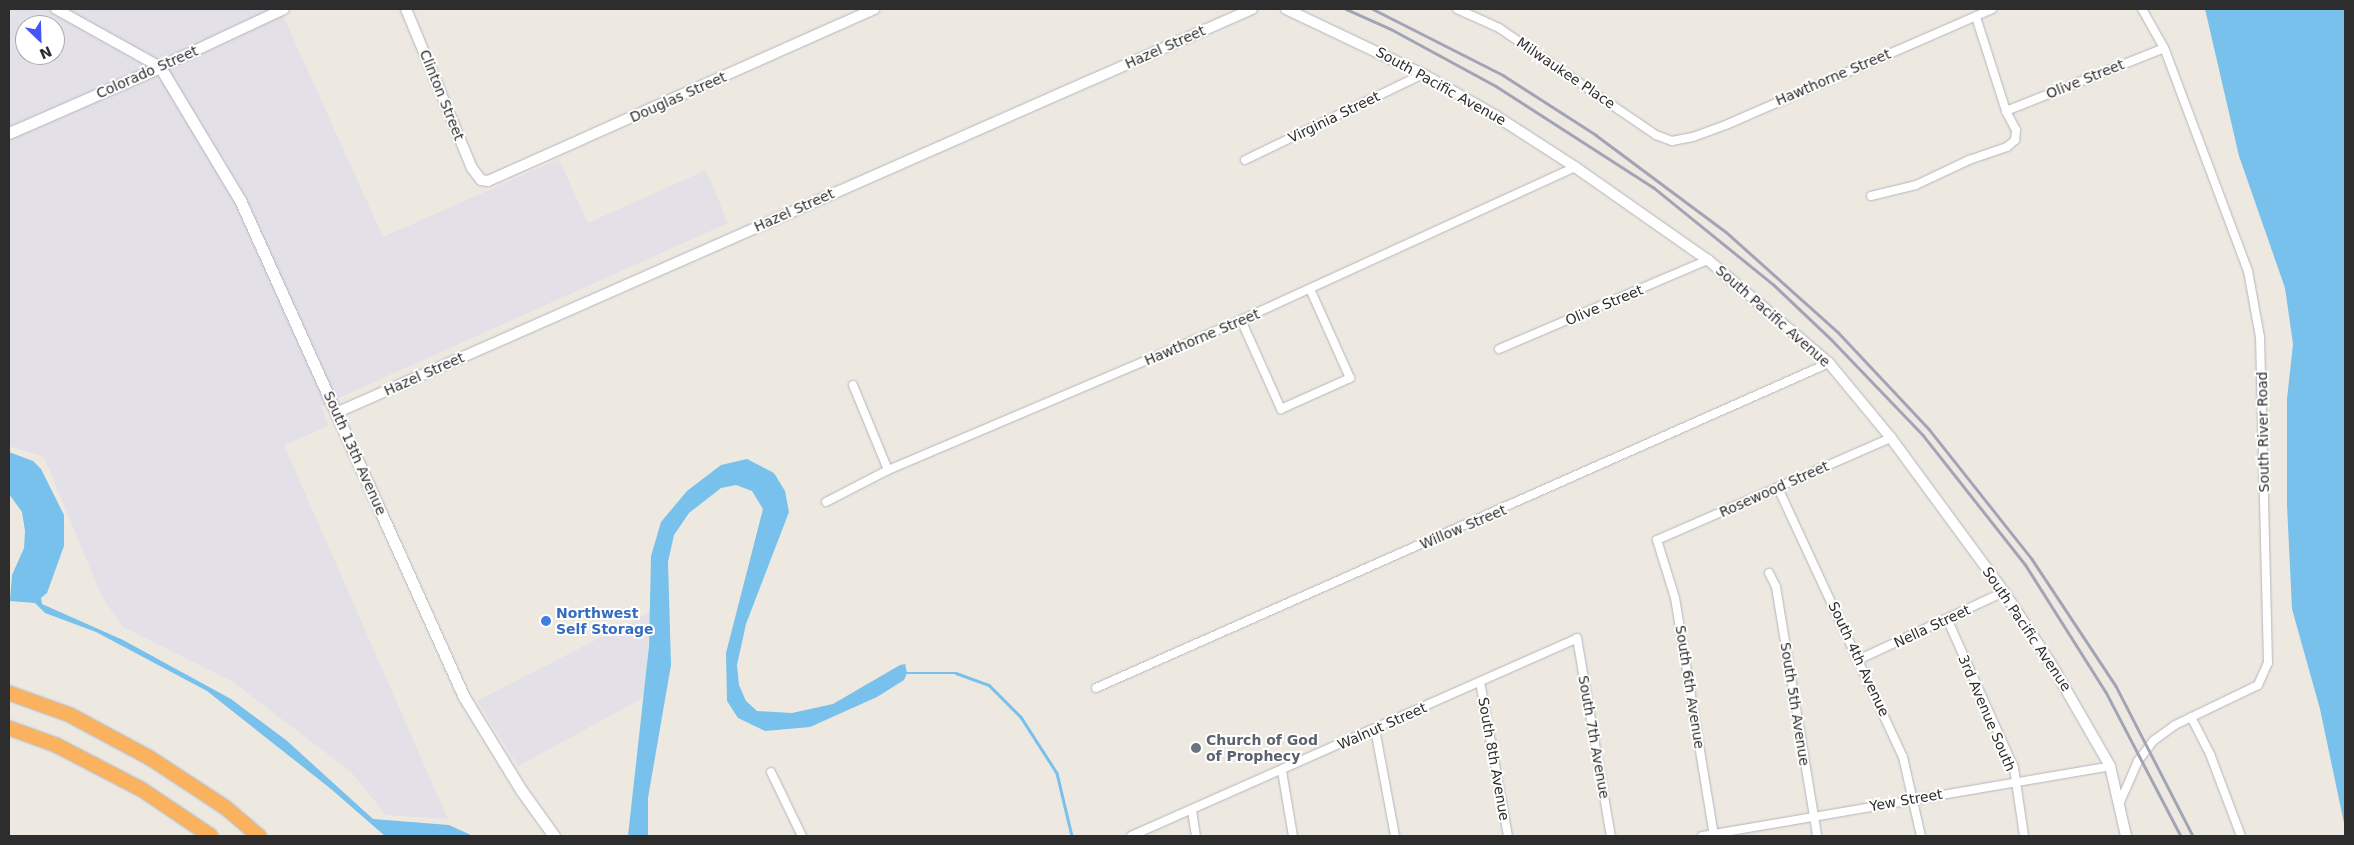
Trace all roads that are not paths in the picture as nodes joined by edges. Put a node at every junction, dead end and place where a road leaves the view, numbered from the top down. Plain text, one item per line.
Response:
1 (56, 9) edge
2 (284, 9) edge
3 (406, 9) edge
4 (874, 9) edge
5 (1252, 9) edge
6 (1286, 9) edge
7 (1458, 9) edge
8 (1992, 9) edge
9 (2142, 9) edge
10 (1976, 17) junction
11 (2164, 48) junction
12 (160, 67) junction
13 (1423, 74) junction
14 (2006, 111) junction
15 (9, 133) edge
16 (1672, 141) joint
17 (1245, 160) dead end
18 (1575, 167) junction
19 (482, 180) joint
20 (1871, 196) dead end
21 (1708, 260) junction
22 (1310, 289) junction
23 (1241, 320) junction
24 (1499, 349) dead end
25 (1829, 363) junction
26 (853, 385) dead end
27 (338, 412) junction
28 (1891, 438) junction
29 (888, 470) junction
30 (1778, 488) junction
31 (826, 502) dead end
32 (1657, 540) joint
33 (1769, 573) dead end
34 (2004, 592) junction
35 (1948, 621) junction
36 (1577, 638) joint
37 (1860, 659) junction
38 (1480, 682) junction
39 (1096, 688) dead end
40 (9, 694) edge
41 (2191, 717) junction
42 (9, 728) edge
43 (1375, 729) junction
44 (2110, 766) junction
45 (1282, 771) junction
46 (771, 772) dead end
47 (2015, 782) junction
48 (1914, 799) junction
49 (2120, 802) junction
50 (1192, 811) junction
51 (1814, 817) junction
52 (1714, 835) edge
53 (211, 836) edge
54 (259, 836) edge
55 (554, 836) edge
56 (802, 836) edge
57 (1131, 836) edge
58 (1196, 836) edge
59 (1293, 836) edge
60 (1395, 836) edge
61 (1508, 836) edge
62 (1612, 836) edge
63 (1702, 836) edge
64 (1817, 836) edge
65 (1921, 836) edge
66 (2024, 836) edge
67 (2126, 836) edge
68 (2241, 836) edge

1 - 12 street
2 - 12 street, Colorado Street
3 - 19 street, Clinton Street
4 - 19 street, Douglas Street
5 - 27 street, Hazel Street
6 - 13 street, South Pacific Avenue
7 - 16 street, Milwaukee Place
8 - 10 street, Hawthorne Street
9 - 11 street, South River Road
10 - 14 street
10 - 16 street, Hawthorne Street
11 - 14 street, Olive Street
11 - 41 street, South River Road
12 - 15 main road, Colorado Street
12 - 27 main road, South 13th Avenue
13 - 17 street, Virginia Street
13 - 18 street, South Pacific Avenue
14 - 20 street
18 - 21 street, South Pacific Avenue
18 - 22 street, Hawthorne Street
21 - 24 street, Olive Street
21 - 25 street, South Pacific Avenue
22 - 23 street, Hawthorne Street
22 - 23 street
23 - 29 street, Hawthorne Street
25 - 28 street, South Pacific Avenue
25 - 39 street, Willow Street
26 - 29 street
27 - 55 main road, South 13th Avenue
28 - 30 street, Rosewood Street
28 - 34 street, South Pacific Avenue
29 - 31 street, Hawthorne Street
30 - 32 street, Rosewood Street
30 - 37 street, South 4th Avenue
32 - 52 street, South 6th Avenue
33 - 51 street, South 5th Avenue
34 - 35 street, Nella Street
34 - 44 street, South Pacific Avenue
35 - 37 street, Nella Street
35 - 47 street, 3rd Avenue South
36 - 38 street, Walnut Street
36 - 62 street, South 7th Avenue
37 - 48 street, South 4th Avenue
38 - 43 street, Walnut Street
38 - 61 street, South 8th Avenue
40 - 54 highway
41 - 49 street, South River Road
41 - 68 street
42 - 53 highway
43 - 45 street, Walnut Street
43 - 60 street
44 - 47 street, Yew Street
44 - 49 street, South Pacific Avenue
45 - 50 street, Walnut Street
45 - 59 street
46 - 56 street
47 - 48 street, Yew Street
47 - 66 street, 3rd Avenue South
48 - 51 street, Yew Street
48 - 65 street, South 4th Avenue
49 - 67 street, South Pacific Avenue
50 - 57 street, Walnut Street
50 - 58 street
51 - 52 street, Yew Street
51 - 64 street, South 5th Avenue
52 - 63 street, Yew Street

